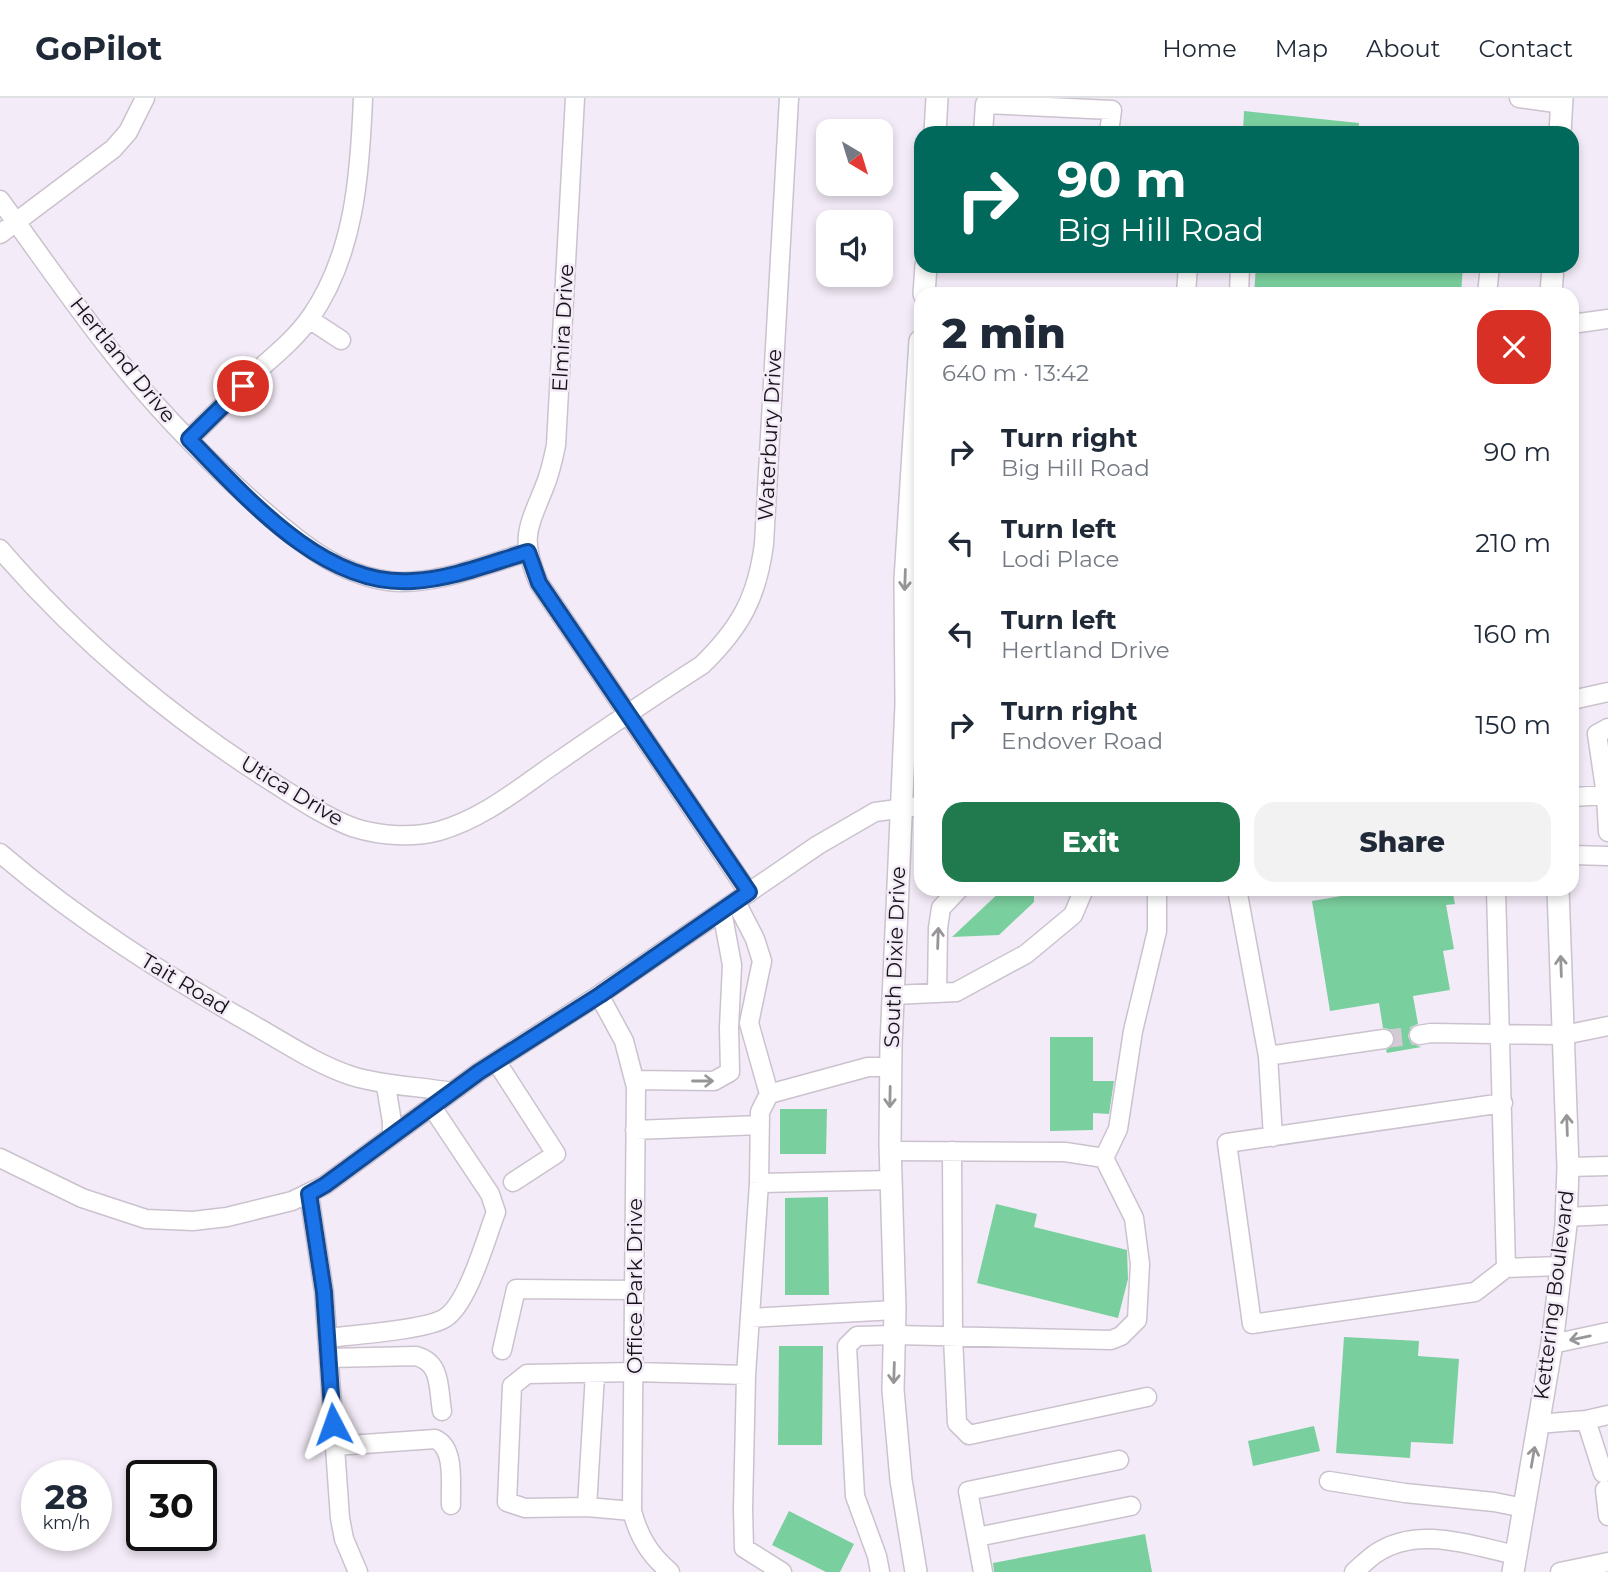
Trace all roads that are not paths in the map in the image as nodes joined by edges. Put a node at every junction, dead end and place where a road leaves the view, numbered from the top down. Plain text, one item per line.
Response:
1 (145, 98) edge
2 (363, 98) edge
3 (575, 98) edge
4 (789, 98) edge
5 (937, 98) edge
6 (1519, 98) edge
7 (1562, 101) edge
8 (935, 126) edge
9 (983, 126) edge
10 (1111, 126) edge
11 (1560, 126) edge
12 (0, 200) edge
13 (16, 222) junction
14 (0, 234) edge
15 (309, 319) junction
16 (1608, 319) edge
17 (1579, 323) edge
18 (341, 340) dead end
19 (189, 439) junction
20 (914, 515) edge
21 (0, 549) edge
22 (528, 552) junction
23 (1608, 692) edge
24 (1579, 698) edge
25 (627, 714) junction
26 (1608, 728) edge
27 (1606, 795) edge
28 (1579, 797) edge
29 (911, 807) edge
30 (1608, 832) edge
31 (0, 853) edge
32 (1579, 855) edge
33 (1608, 856) edge
34 (952, 896) edge
35 (1081, 896) edge
36 (1157, 896) edge
37 (1238, 896) edge
38 (1496, 896) edge
39 (1558, 896) edge
40 (736, 902) junction
41 (937, 993) junction
42 (600, 995) junction
43 (894, 995) junction
44 (1608, 1026) edge
45 (1501, 1033) junction
46 (1419, 1035) tunnel mouth
47 (1564, 1035) junction
48 (1384, 1039) tunnel mouth
49 (1268, 1056) junction
50 (496, 1061) junction
51 (891, 1067) junction
52 (634, 1080) junction
53 (386, 1086) junction
54 (452, 1092) junction
55 (769, 1094) junction
56 (1503, 1103) junction
57 (432, 1107) junction
58 (760, 1125) junction
59 (635, 1130) junction
60 (392, 1136) junction
61 (1273, 1137) junction
62 (890, 1151) junction
63 (952, 1151) junction
64 (0, 1158) edge
65 (1104, 1158) junction
66 (1608, 1166) edge
67 (1568, 1167) junction
68 (892, 1180) junction
69 (513, 1182) dead end
70 (759, 1183) junction
71 (309, 1194) junction
72 (1608, 1215) edge
73 (1566, 1217) junction
74 (1562, 1266) junction
75 (1506, 1268) junction
76 (635, 1290) junction
77 (895, 1310) junction
78 (750, 1318) junction
79 (1608, 1332) edge
80 (895, 1335) junction
81 (953, 1337) junction
82 (327, 1338) junction
83 (1552, 1344) junction
84 (502, 1350) dead end
85 (328, 1358) junction
86 (634, 1372) junction
87 (594, 1374) junction
88 (746, 1375) junction
89 (1147, 1397) dead end
90 (442, 1411) dead end
91 (1608, 1415) edge
92 (1586, 1420) junction
93 (1538, 1424) junction
94 (335, 1446) junction
95 (1119, 1460) dead end
96 (1329, 1481) dead end
97 (451, 1504) dead end
98 (1131, 1506) dead end
99 (587, 1507) junction
100 (1524, 1508) junction
101 (632, 1511) junction
102 (1608, 1516) edge
103 (977, 1537) junction
104 (1608, 1562) edge
105 (1514, 1564) edge
106 (358, 1572) edge
107 (670, 1572) edge
108 (782, 1572) edge
109 (880, 1572) edge
110 (916, 1572) edge
111 (984, 1572) edge
112 (1354, 1572) edge
113 (1560, 1572) edge

1 - 13 street
2 - 15 street
3 - 22 street, Elmira Drive
4 - 25 street, Waterbury Drive
5 - 8 main road
6 - 7 street
7 - 11 main road
9 - 10 street
12 - 13 street, Hertland Drive
13 - 14 street
13 - 19 street, Hertland Drive
15 - 18 street
15 - 19 street
16 - 17 street
19 - 22 street, Hertland Drive
20 -> 29 main road, South Dixie Drive
21 - 25 street, Utica Drive
22 - 25 street
23 - 24 street
25 - 40 street
26 - 27 street
27 - 28 street
27 - 30 street
29 - 40 street
29 - 43 main road, South Dixie Drive
31 - 53 street, Tait Road
32 - 33 street
41 -> 34 street
35 - 41 street
36 - 65 street
37 - 49 street
38 - 45 street
47 -> 39 main road, Kettering Boulevard
40 - 42 street
52 -> 40 street
40 - 55 street
41 - 43 street
42 - 50 street
42 - 52 street, Office Park Drive
43 - 51 main road, South Dixie Drive
44 - 47 street
45 - 46 street
45 - 47 street
45 - 56 street
67 -> 47 main road, Kettering Boulevard
48 - 49 street
49 - 61 street
50 - 54 street
50 - 69 street
51 - 55 street
51 -> 62 main road, South Dixie Drive
52 - 59 street, Office Park Drive
53 - 54 street, Tait Road
53 - 60 street
54 - 57 street
55 - 58 street
56 - 61 street
56 - 75 street
57 - 60 street
57 - 82 street
58 - 59 street
58 - 70 street
59 - 76 street, Office Park Drive
60 - 71 street
61 - 75 street
62 - 63 street
62 - 68 main road, South Dixie Drive
63 - 65 street
63 - 81 street
64 - 71 street
65 - 81 street
66 - 67 street
67 - 73 main road, Kettering Boulevard
68 - 70 street
68 - 77 main road, South Dixie Drive
70 - 78 street
71 - 82 street
72 - 73 street
73 - 74 main road, Kettering Boulevard
74 - 75 street
74 - 83 main road, Kettering Boulevard
76 - 84 street
76 - 86 street, Office Park Drive
77 - 78 street
77 - 80 main road, South Dixie Drive
78 - 88 street
79 -> 83 street
80 - 81 street
80 - 109 street
80 -> 110 main road, South Dixie Drive
81 - 89 street
82 - 85 street
83 - 93 main road, Kettering Boulevard
85 - 90 street
85 - 94 street
86 - 87 street
86 - 88 street
86 - 101 street, Office Park Drive
87 - 99 street
87 - 99 street
88 - 108 street
91 - 92 street
92 - 93 street
92 - 102 street
100 -> 93 main road, Kettering Boulevard
94 - 97 street
94 - 106 street
95 - 103 street
96 - 100 street
98 - 103 street
99 - 101 street
100 - 105 main road, Kettering Boulevard
101 - 107 street, Office Park Drive
103 - 111 street
104 - 113 street
105 - 112 street

